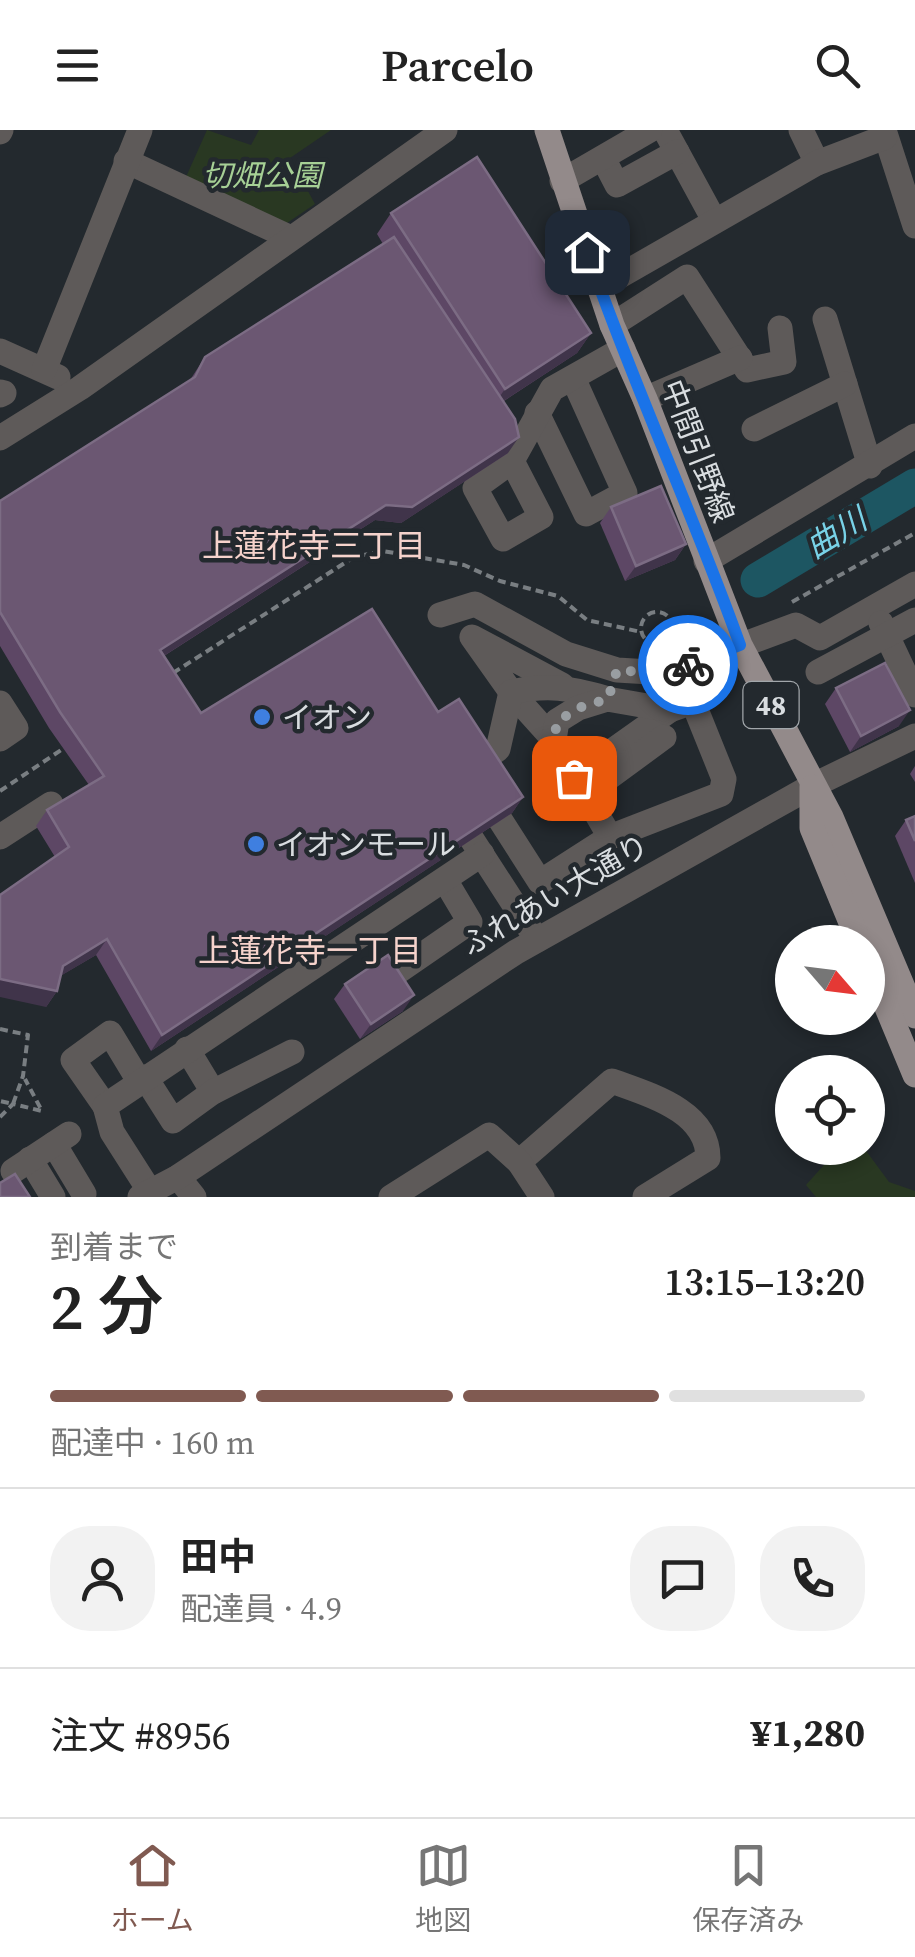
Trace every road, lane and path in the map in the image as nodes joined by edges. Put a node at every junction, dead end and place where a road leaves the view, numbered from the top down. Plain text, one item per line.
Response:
1 (140, 130) edge
2 (444, 130) edge
3 (546, 130) edge
4 (650, 130) edge
5 (801, 130) edge
6 (885, 133) edge
7 (671, 141) edge
8 (603, 158) junction
9 (126, 162) junction
10 (817, 163) junction
11 (562, 180) junction
12 (714, 220) junction
13 (915, 226) edge
14 (289, 237) junction
15 (599, 288) junction
16 (825, 319) dead end
17 (612, 325) junction
18 (780, 328) dead end
19 (623, 349) junction
20 (0, 350) edge
21 (740, 358) junction
22 (44, 370) junction
23 (572, 378) junction
24 (845, 384) junction
25 (80, 388) junction
26 (645, 399) junction
27 (537, 413) junction
28 (754, 429) dead end
29 (915, 436) edge
30 (0, 438) edge
31 (512, 461) edge
32 (870, 466) junction
33 (915, 534) edge
34 (708, 567) junction
35 (915, 584) edge
36 (874, 608) junction
37 (777, 610) dead end
38 (440, 615) dead end
39 (915, 620) edge
40 (641, 632) junction
41 (736, 634) junction
42 (887, 636) junction
43 (617, 670) junction
44 (818, 672) dead end
45 (165, 678) edge
46 (564, 686) junction
47 (511, 692) junction
48 (915, 695) edge
49 (608, 699) junction
50 (0, 703) edge
51 (670, 710) junction
52 (915, 736) edge
53 (664, 737) dead end
54 (0, 739) edge
55 (554, 740) junction
56 (72, 742) edge
57 (468, 770) junction
58 (580, 786) junction
59 (812, 786) junction
60 (0, 791) edge
61 (51, 804) edge
62 (610, 836) junction
63 (0, 837) edge
64 (482, 854) junction
65 (445, 880) junction
66 (853, 925) edge
67 (536, 940) junction
68 (394, 975) edge
69 (885, 1003) edge
70 (915, 1016) edge
71 (0, 1029) edge
72 (187, 1050) junction
73 (292, 1052) dead end
74 (24, 1076) junction
75 (915, 1076) edge
76 (142, 1079) junction
77 (213, 1092) junction
78 (0, 1101) edge
79 (13, 1104) junction
80 (104, 1106) junction
81 (0, 1117) edge
82 (520, 1162) junction
83 (14, 1167) edge
84 (186, 1187) edge
85 (88, 1192) edge
86 (406, 1193) edge
87 (144, 1194) edge
88 (17, 1197) edge
89 (54, 1197) edge
90 (542, 1197) edge
91 (645, 1197) edge

1 - 9 street
2 - 14 street
3 - 11 main road, 中間引野線 / 48
4 - 8 street
5 - 10 street
6 - 10 street
6 - 13 street
7 - 8 street
7 - 12 street
8 - 11 street
9 - 14 street
9 - 22 street
10 - 12 street
11 - 15 main road, 中間引野線 / 48
12 - 15 street
14 - 25 street
15 - 17 main road, 中間引野線 / 48
16 - 24 street
17 - 19 main road, 中間引野線 / 48
17 - 21 street
18 - 21 street
19 - 23 street
19 - 26 main road, 中間引野線 / 48
20 - 22 street
21 - 26 street
22 - 25 street
23 - 27 street
23 - 27 street
24 - 28 street
24 - 32 street
25 - 30 street
26 - 34 main road, 中間引野線 / 48
27 - 31 street
29 - 32 street
32 - 34 street
33 - 37 path
34 - 41 main road, 中間引野線 / 48
35 - 36 street
36 - 41 street
36 - 42 street
38 - 43 street
39 - 42 street
40 - 40 path
40 - 45 path
41 - 43 street
41 - 59 main road, 中間引野線 / 48
42 - 44 street
42 - 48 street
43 - 49 street
46 - 47 street
46 - 47 street
46 - 49 street
47 - 55 street
47 - 57 street
49 - 51 street
49 - 55 street
50 - 54 street
51 - 58 street
51 - 62 street
52 - 59 street, ふれあい大通り
53 - 58 street
55 - 58 street
56 - 60 path
57 - 62 street
57 - 64 street
58 - 62 street
59 - 66 main road, 中間引野線 / 48
59 - 67 street, ふれあい大通り
59 - 70 main road, 中間引野線 / 48
61 - 63 street
64 - 65 street
64 - 67 street
65 - 68 street
65 - 72 street
67 - 84 street, ふれあい大通り
69 - 75 main road
71 - 74 path
72 - 76 street
72 - 77 street
73 - 77 street
74 - 79 path
74 - 79 path
76 - 77 street
76 - 80 street
76 - 80 street
78 - 79 path
79 - 81 path
80 - 87 street
82 - 86 street
82 - 90 street
82 - 91 street
83 - 85 street
83 - 88 street
83 - 89 street
84 - 87 street, ふれあい大通り

